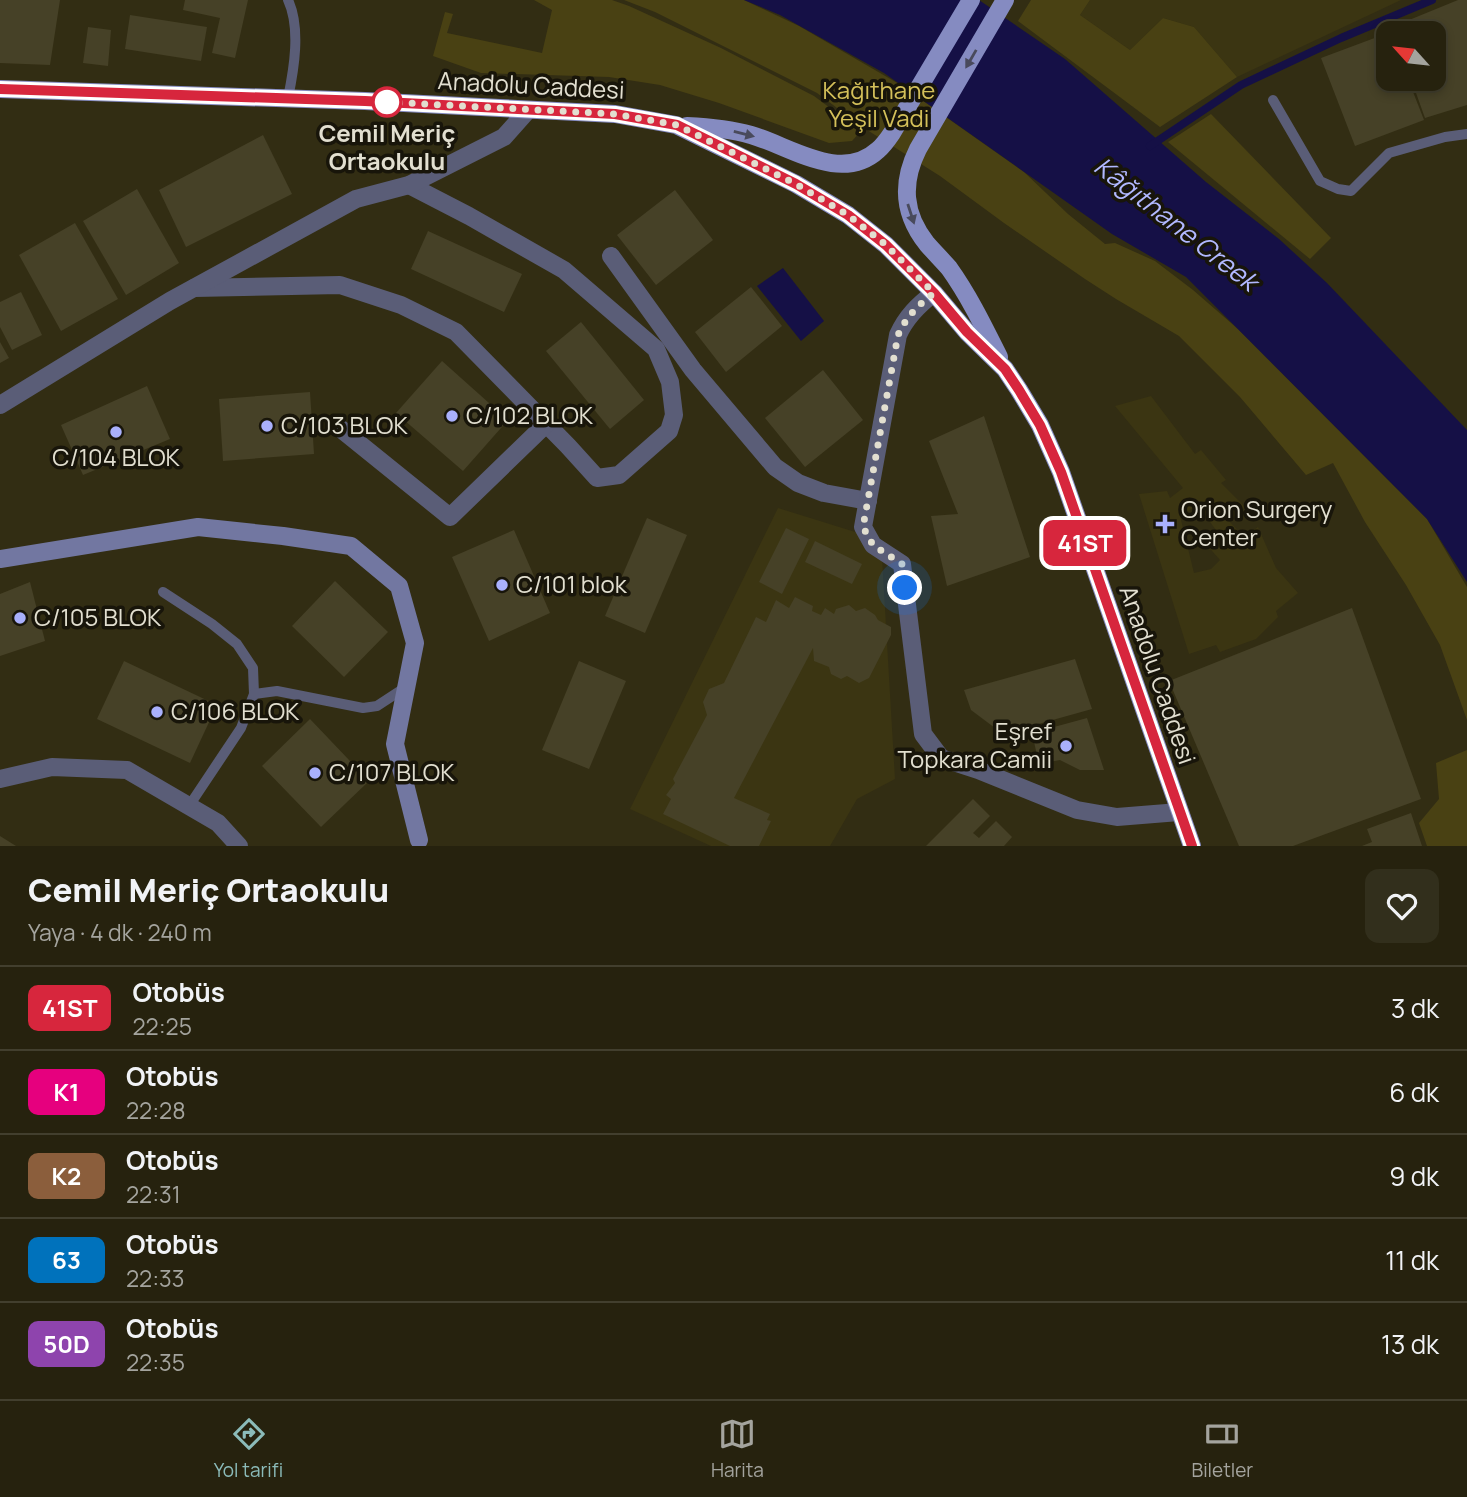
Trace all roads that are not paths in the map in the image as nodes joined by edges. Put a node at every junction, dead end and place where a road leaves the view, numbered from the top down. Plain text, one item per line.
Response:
1 (288, 0) edge
2 (971, 0) edge
3 (1005, 0) edge
4 (0, 89) edge
5 (288, 98) junction
6 (1273, 100) dead end
7 (528, 110) junction
8 (677, 125) junction
9 (1467, 134) edge
10 (409, 185) junction
11 (611, 256) dead end
12 (194, 288) junction
13 (934, 293) junction
14 (1005, 369) junction
15 (0, 405) edge
16 (546, 424) junction
17 (341, 429) dead end
18 (867, 501) junction
19 (0, 559) edge
20 (163, 592) dead end
21 (407, 687) junction
22 (254, 694) junction
23 (0, 779) edge
24 (188, 806) junction
25 (1179, 812) junction
26 (419, 840) dead end
27 (239, 846) edge
28 (1192, 846) edge

1 - 5 lane
8 -> 2 main road
3 -> 14 main road
4 - 5 main road, Anadolu Caddesi
5 - 7 main road, Anadolu Caddesi
6 - 9 lane
7 - 8 main road, Anadolu Caddesi
7 - 10 street
8 - 13 main road, Anadolu Caddesi
10 - 12 street
10 - 16 street
11 - 18 street
12 - 15 street
12 - 16 street
13 - 14 main road, Anadolu Caddesi
13 - 18 street
14 - 25 main road, Anadolu Caddesi
16 - 17 street
18 - 25 street
19 - 21 street
20 - 22 lane
21 - 22 lane
21 - 26 street
22 - 24 lane
23 - 24 street
24 - 27 street
25 - 28 main road, Anadolu Caddesi

